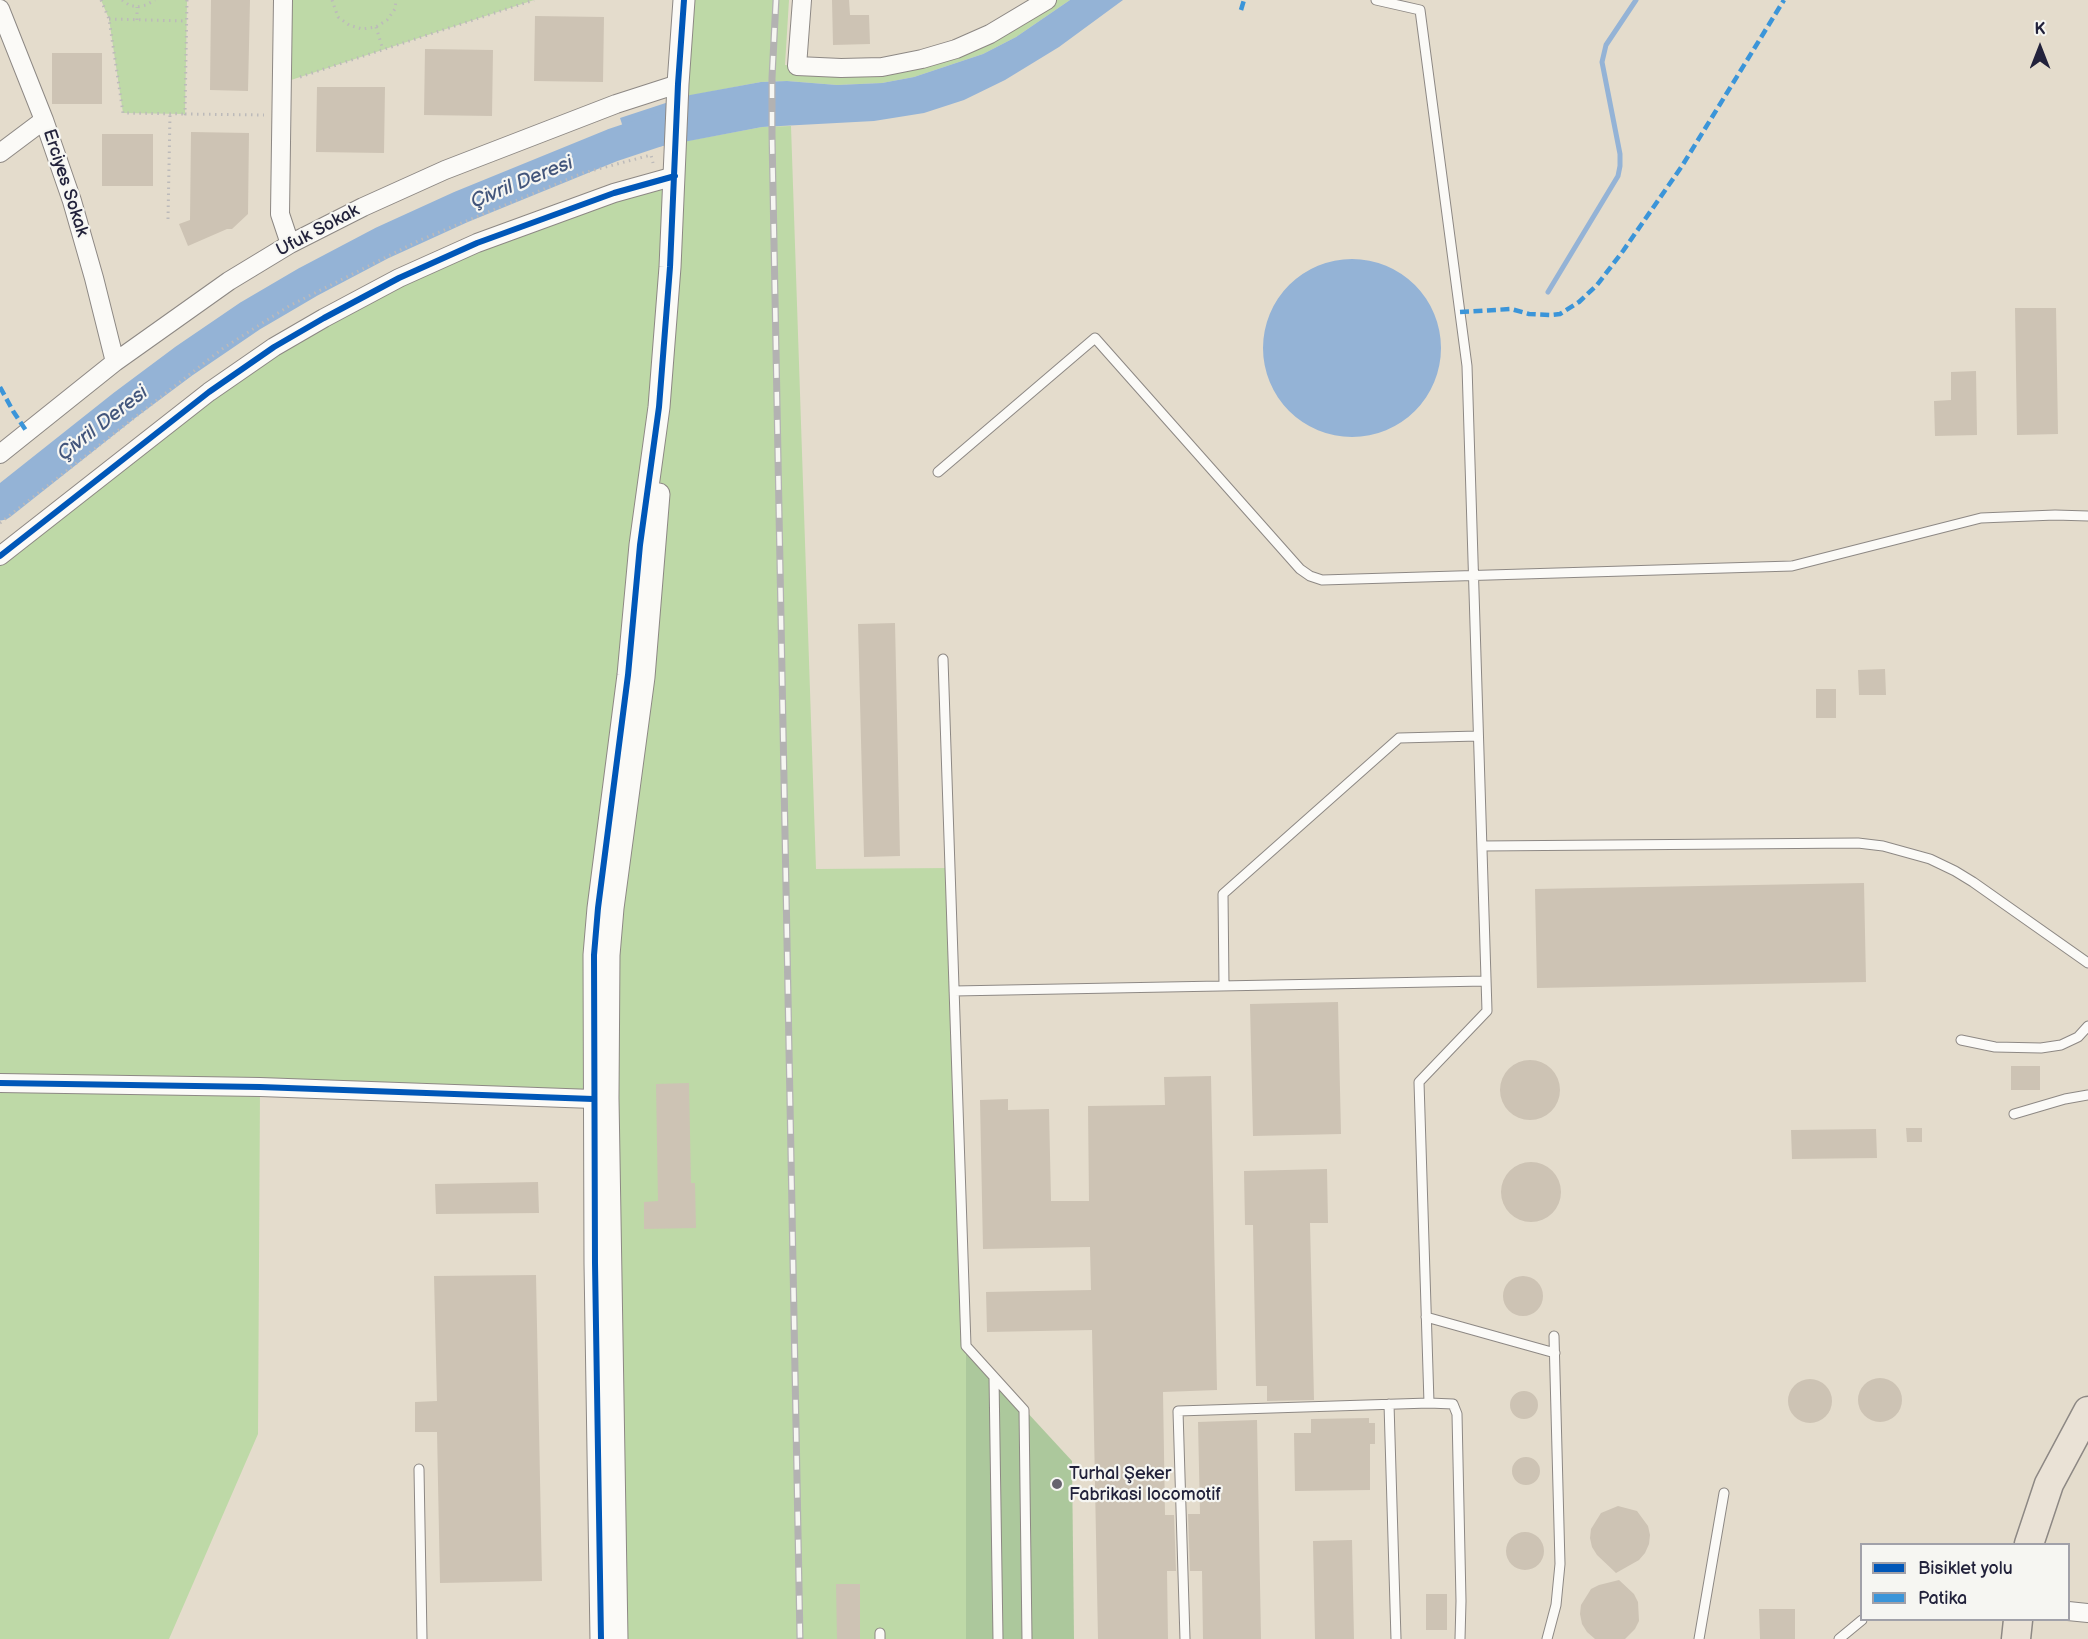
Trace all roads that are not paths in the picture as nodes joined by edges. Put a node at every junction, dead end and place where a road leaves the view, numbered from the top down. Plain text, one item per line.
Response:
1 (283, 0) edge
2 (684, 0) edge
3 (801, 0) edge
4 (1047, 0) edge
5 (1376, 0) edge
6 (0, 9) edge
7 (677, 91) junction
8 (45, 120) junction
9 (0, 153) edge
10 (675, 166) junction
11 (290, 244) junction
12 (115, 362) junction
13 (659, 406) junction
14 (0, 454) edge
15 (938, 472) dead end
16 (2088, 517) edge
17 (0, 556) edge
18 (1473, 576) junction
19 (944, 659) dead end
20 (1478, 736) junction
21 (1482, 846) junction
22 (2088, 963) edge
23 (1486, 981) junction
24 (1224, 986) junction
25 (954, 991) junction
26 (2088, 1026) edge
27 (1961, 1040) dead end
28 (0, 1083) edge
29 (2088, 1095) edge
30 (593, 1099) junction
31 (2014, 1114) dead end
32 (1426, 1317) junction
33 (1554, 1336) dead end
34 (1555, 1353) junction
35 (994, 1377) junction
36 (1429, 1403) junction
37 (1389, 1404) junction
38 (2088, 1411) edge
39 (2088, 1443) edge
40 (419, 1469) dead end
41 (1724, 1493) dead end
42 (2030, 1543) edge
43 (2047, 1543) edge
44 (2070, 1611) edge
45 (2088, 1613) edge
46 (1861, 1621) edge
47 (2018, 1621) edge
48 (2035, 1621) edge
49 (422, 1639) edge
50 (601, 1639) edge
51 (616, 1639) edge
52 (998, 1639) edge
53 (1027, 1639) edge
54 (1185, 1639) edge
55 (1396, 1639) edge
56 (1460, 1639) edge
57 (1547, 1639) edge
58 (1699, 1639) edge
59 (1839, 1639) edge
60 (2016, 1639) edge
61 (2033, 1639) edge

1 - 11 street
2 - 7 street
3 - 4 street
5 - 18 lane
6 - 8 street, Erciyes Sokak
7 - 10 street
7 - 11 street, Ufuk Sokak
8 - 9 street
8 - 12 street, Erciyes Sokak
10 - 13 street
10 - 17 street
11 - 12 street, Ufuk Sokak
12 - 14 street, Ufuk Sokak
13 - 30 street
13 - 51 street
15 - 18 lane
16 - 18 lane
18 - 20 lane
19 - 25 lane
20 - 21 lane
20 - 24 lane
21 - 22 lane
21 - 23 lane
23 - 24 lane
23 - 32 lane
24 - 25 lane
25 - 35 lane
26 - 27 lane
28 - 30 street
29 - 31 lane
30 - 50 street
32 - 34 lane
32 - 36 lane
33 - 34 lane
34 - 57 lane
35 - 52 lane
35 - 53 lane
36 - 37 lane
36 - 56 lane
37 - 54 lane
37 - 55 lane
38 - 42 highway
39 - 43 highway
40 - 49 lane
41 - 58 lane
44 - 45 street
46 - 59 lane
47 - 60 highway
48 - 61 highway

